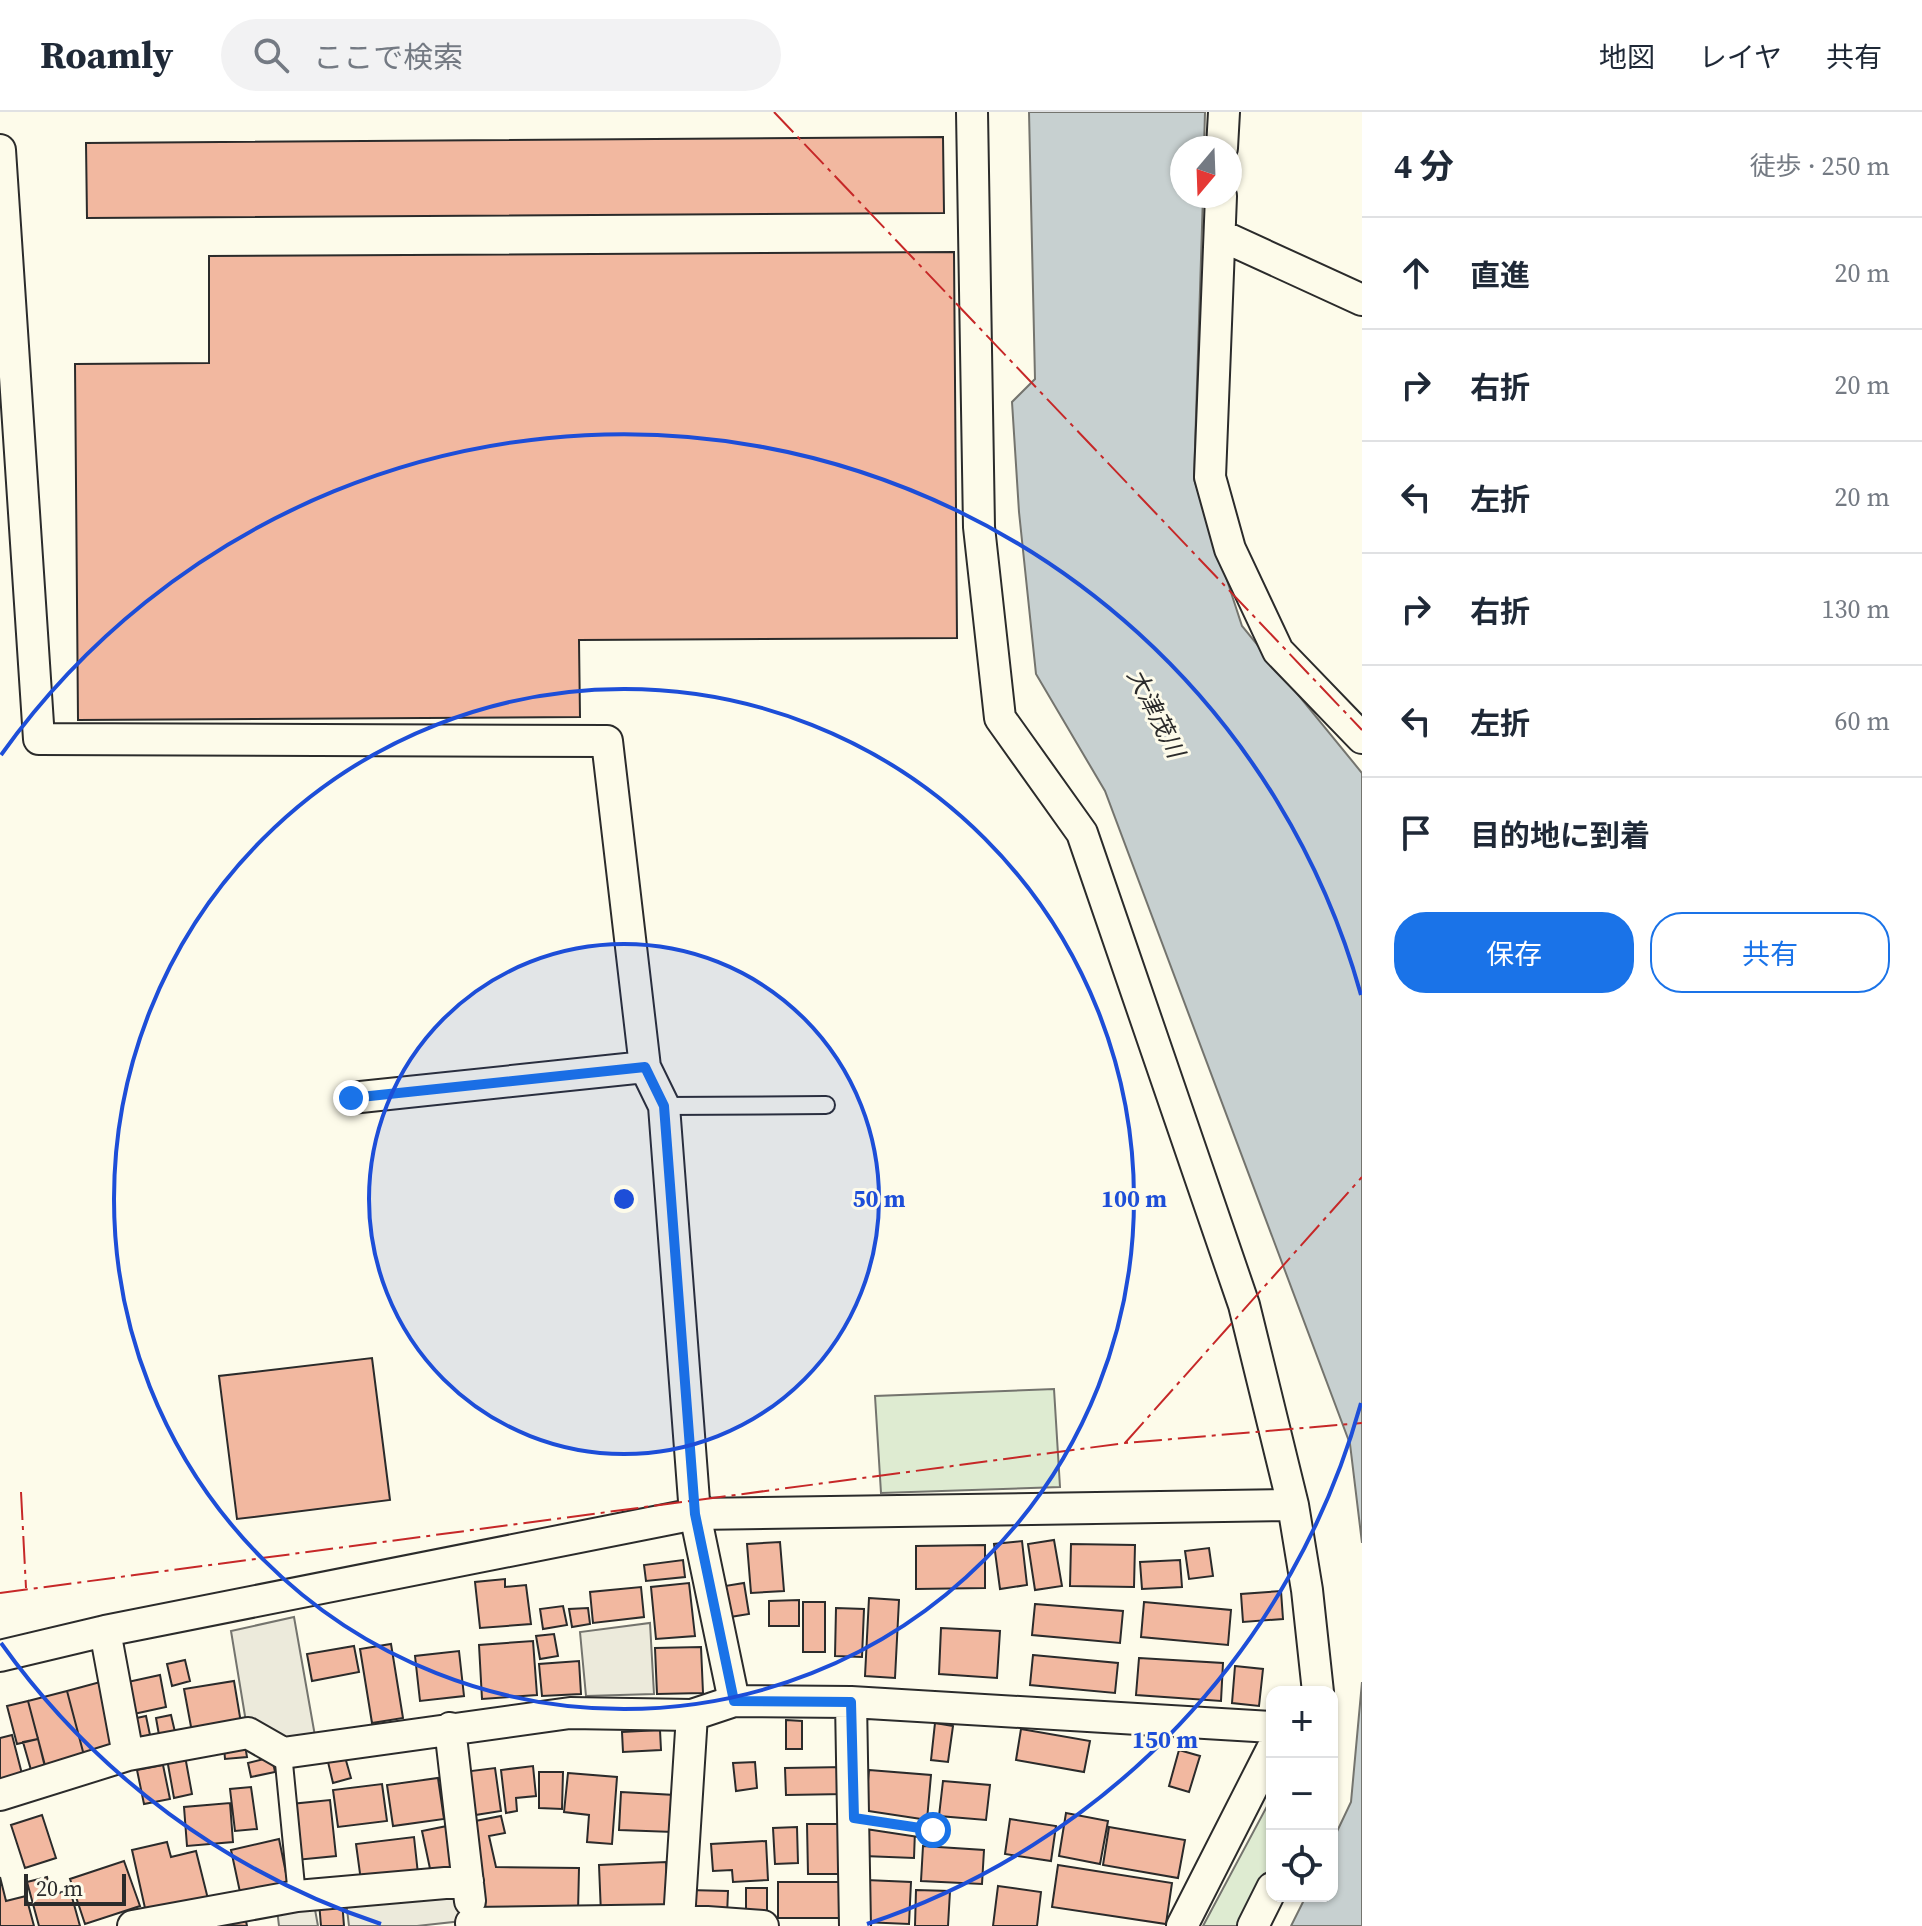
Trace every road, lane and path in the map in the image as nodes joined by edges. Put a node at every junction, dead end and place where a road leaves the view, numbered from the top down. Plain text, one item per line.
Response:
1 (972, 112) edge
2 (1224, 112) edge
3 (1223, 136) edge
4 (0, 150) edge
5 (1221, 208) edge
6 (1220, 235) junction
7 (1362, 300) edge
8 (1362, 738) edge
9 (645, 1067) junction
10 (351, 1098) dead end
11 (826, 1105) dead end
12 (664, 1106) junction
13 (1293, 1505) junction
14 (695, 1514) junction
15 (105, 1631) junction
16 (0, 1656) edge
17 (1317, 1686) edge
18 (734, 1701) junction
19 (851, 1702) junction
20 (692, 1715) junction
21 (1266, 1727) edge
22 (450, 1728) junction
23 (283, 1753) junction
24 (128, 1755) junction
25 (1267, 1758) edge
26 (0, 1795) edge
27 (854, 1818) junction
28 (933, 1830) dead end
29 (468, 1881) junction
30 (297, 1896) junction
31 (1266, 1900) edge
32 (679, 1920) junction
33 (614, 1924) edge
34 (471, 1925) edge
35 (133, 1926) edge
36 (763, 1926) edge
37 (855, 1926) edge
38 (1182, 1926) edge
39 (1253, 1926) edge

1 - 13 street
2 - 3 street
4 - 9 street
5 - 6 street
6 - 7 street
6 - 8 street
9 - 10 street
9 - 12 street
11 - 12 lane
12 - 14 street
13 - 14 street
13 - 17 street
14 - 15 street
14 - 18 street
15 - 16 street
15 - 24 street
18 - 19 street
18 - 20 street
19 - 21 street
19 - 27 street
20 - 22 street
20 - 32 street
22 - 23 street
22 - 29 street
23 - 24 street
23 - 30 lane
24 - 26 street
25 - 38 street
27 - 28 lane
27 - 37 street
29 - 30 street
29 - 34 street
30 - 35 street
31 - 39 street
32 - 33 street
32 - 36 street
33 - 34 street

